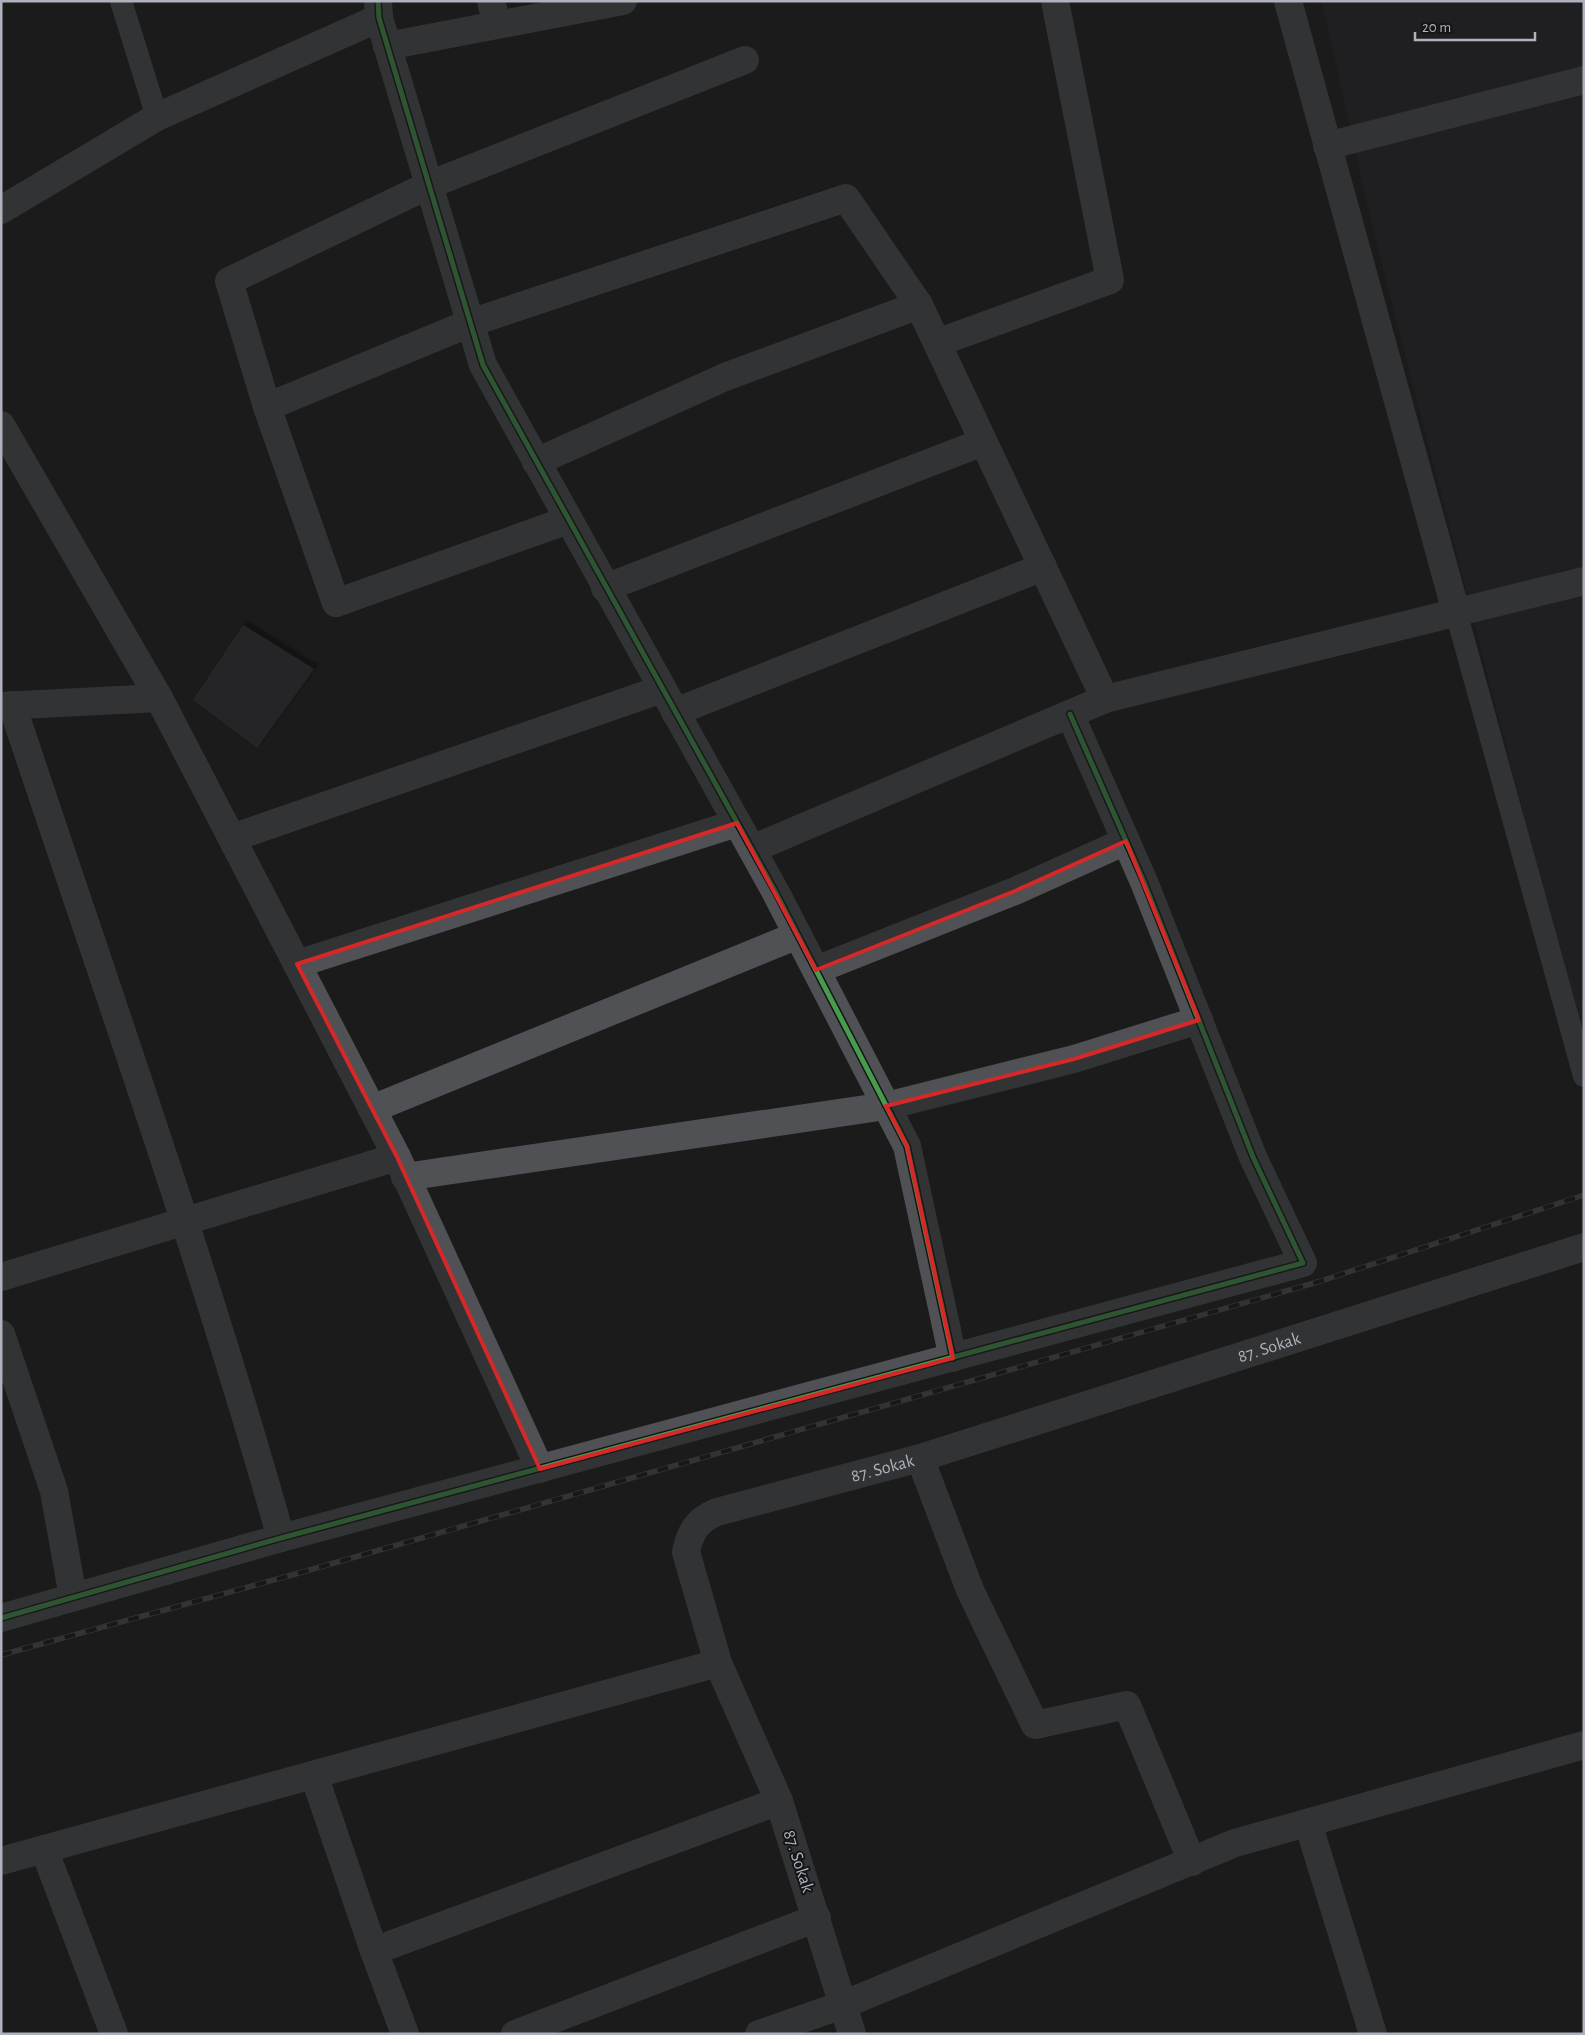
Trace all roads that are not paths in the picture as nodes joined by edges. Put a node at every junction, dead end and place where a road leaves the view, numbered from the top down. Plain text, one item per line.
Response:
1 (121, 1) edge
2 (623, 1) edge
3 (1055, 1) edge
4 (1288, 1) edge
5 (378, 10) edge
6 (494, 13) edge
7 (387, 46) junction
8 (745, 60) dead end
9 (1584, 80) edge
10 (157, 118) junction
11 (1327, 146) junction
12 (429, 185) junction
13 (1, 210) edge
14 (919, 305) junction
15 (470, 323) junction
16 (937, 343) junction
17 (267, 407) junction
18 (1, 425) edge
19 (984, 442) junction
20 (536, 462) junction
21 (568, 520) junction
22 (1043, 567) junction
23 (1584, 581) edge
24 (605, 588) junction
25 (1456, 612) junction
26 (159, 698) junction
27 (1105, 698) junction
28 (669, 701) junction
29 (7, 706) edge
30 (1070, 714) junction
31 (737, 823) junction
32 (232, 838) junction
33 (1126, 841) junction
34 (752, 849) junction
35 (798, 935) junction
36 (297, 964) junction
37 (816, 970) junction
38 (1199, 1020) junction
39 (1584, 1076) edge
40 (886, 1106) junction
41 (372, 1109) junction
42 (401, 1167) junction
43 (184, 1221) junction
44 (1584, 1247) edge
45 (1, 1276) edge
46 (1, 1334) edge
47 (953, 1358) junction
48 (920, 1458) junction
49 (540, 1469) junction
50 (280, 1538) junction
51 (73, 1596) junction
52 (1, 1618) edge
53 (718, 1663) junction
54 (1584, 1745) edge
55 (314, 1775) junction
56 (779, 1800) junction
57 (1308, 1823) junction
58 (44, 1849) junction
59 (1, 1861) edge
60 (1192, 1862) junction
61 (817, 1918) junction
62 (374, 1951) junction
63 (844, 2004) junction
64 (114, 2034) edge
65 (405, 2034) edge
66 (515, 2034) edge
67 (758, 2034) edge
68 (852, 2034) edge
69 (1373, 2034) edge

1 - 10 lane
2 - 6 street
3 - 16 street
4 - 11 street
5 - 7 street
5 - 10 street
6 - 7 street
7 - 12 street
8 - 12 street
9 - 11 street
10 - 13 street
11 - 25 street
12 - 15 street
12 - 17 street
14 - 15 street
14 - 16 street
14 - 20 street
15 - 17 street
15 - 20 street
16 - 19 street
17 - 21 street
18 - 26 street
19 - 22 street
19 - 24 street
20 - 21 street
21 - 24 street
22 - 27 street
22 - 28 street
23 - 25 street
24 - 28 street
25 - 27 street
25 - 39 lane
26 - 29 street
26 - 32 street
27 - 30 street
28 - 31 street
28 - 32 street
29 - 43 street
30 - 33 street
30 - 34 street
31 - 34 street
31 - 36 street
32 - 36 street
33 - 37 street
33 - 38 street
34 - 35 street
35 - 37 street
35 - 41 street
36 - 41 street
37 - 40 street
38 - 40 street
38 - 47 street
40 - 42 street
40 - 47 street
41 - 42 street
42 - 43 street
42 - 49 street
43 - 45 street
43 - 50 street
44 - 48 street, 87. Sokak
46 - 51 street
47 - 49 street
48 - 53 street, 87. Sokak
48 - 60 street
49 - 50 street
50 - 51 street
51 - 52 street
53 - 55 street
53 - 56 street, 87. Sokak
54 - 57 street
55 - 58 street
55 - 62 street
56 - 61 street, 87. Sokak
56 - 62 street
57 - 60 street
57 - 69 street
58 - 59 street
58 - 64 street
60 - 63 street
61 - 63 street, 87. Sokak
61 - 66 street
62 - 65 street
63 - 67 street
63 - 68 street, 87. Sokak

